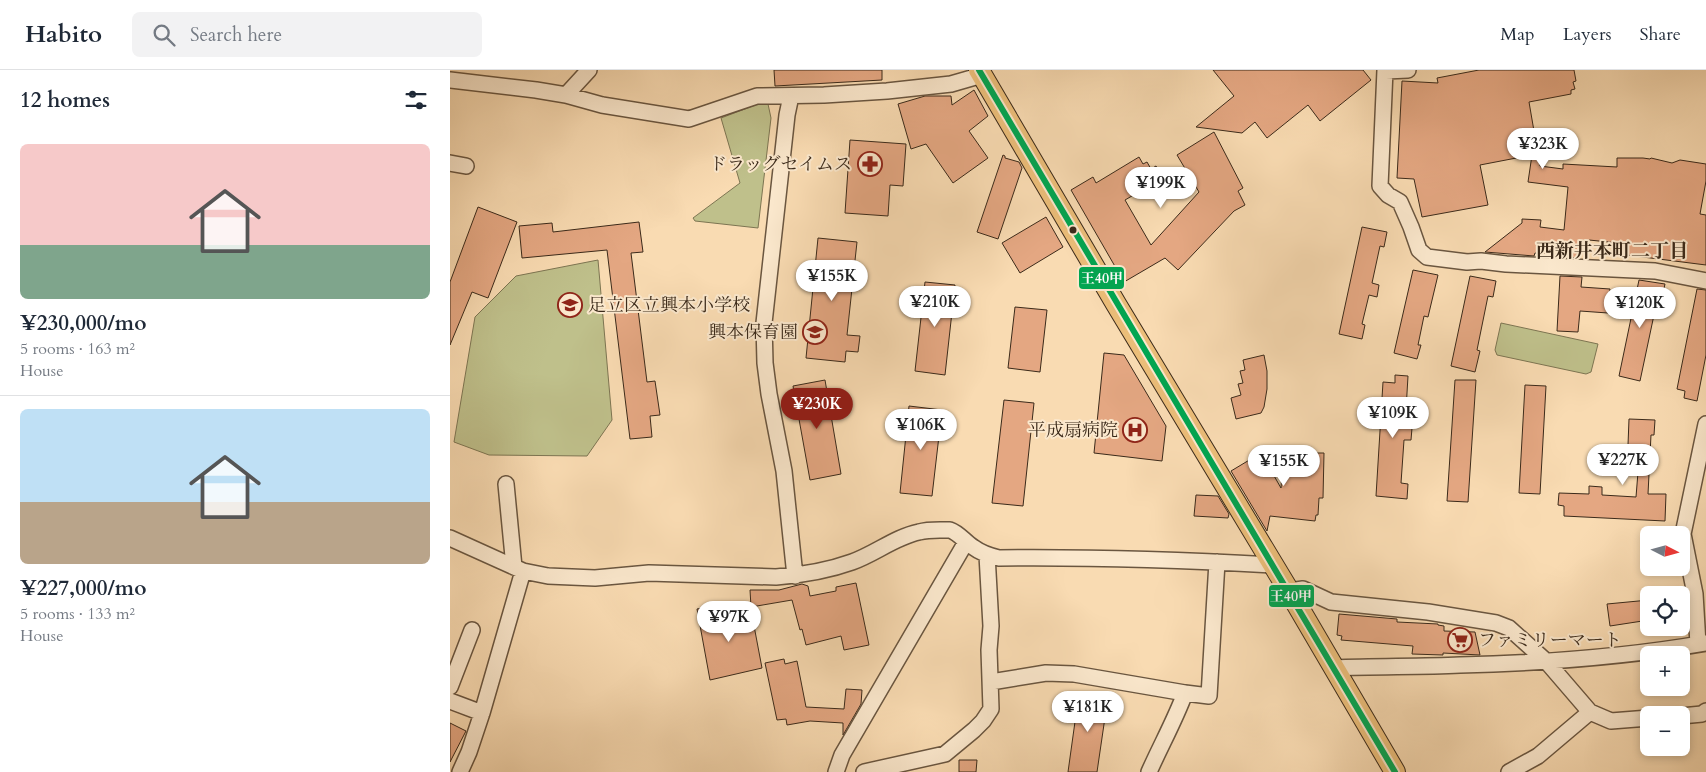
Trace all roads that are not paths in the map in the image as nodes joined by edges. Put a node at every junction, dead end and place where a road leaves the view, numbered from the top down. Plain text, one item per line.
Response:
1 (590, 70) edge
2 (1385, 70) edge
3 (1408, 70) edge
4 (981, 72) edge
5 (450, 80) edge
6 (566, 95) junction
7 (791, 96) junction
8 (450, 163) edge
9 (466, 166) dead end
10 (1706, 281) edge
11 (1706, 424) edge
12 (506, 484) dead end
13 (450, 538) edge
14 (966, 542) junction
15 (987, 555) junction
16 (1217, 562) junction
17 (1274, 565) junction
18 (519, 569) junction
19 (795, 576) junction
20 (1289, 591) junction
21 (472, 630) dead end
22 (1702, 643) edge
23 (1547, 662) junction
24 (1334, 668) junction
25 (990, 682) junction
26 (450, 687) edge
27 (1185, 693) junction
28 (450, 701) edge
29 (1590, 712) junction
30 (1706, 712) edge
31 (482, 713) junction
32 (1690, 715) edge
33 (1640, 719) edge
34 (460, 772) edge
35 (836, 772) edge
36 (864, 772) edge
37 (1149, 772) edge
38 (1395, 772) edge
39 (1509, 772) edge

1 - 6 street
2 - 3 street
2 - 10 street
4 - 7 street
4 - 17 main road
5 - 6 street
6 - 7 street
7 - 19 street
8 - 9 street
11 - 22 street
12 - 18 street
13 - 18 street
14 - 15 street
14 - 19 street
14 - 35 street
15 - 16 street
15 - 25 street
16 - 17 street
16 - 27 street
17 - 20 main road
18 - 19 street
18 - 31 street
20 - 23 street
20 - 24 main road
21 - 26 street
22 - 23 street
23 - 24 street
23 - 29 street
24 - 38 main road
25 - 27 street
25 - 36 street
27 - 37 street
28 - 31 street
29 - 33 street
29 - 39 street
30 - 32 street
31 - 34 street

